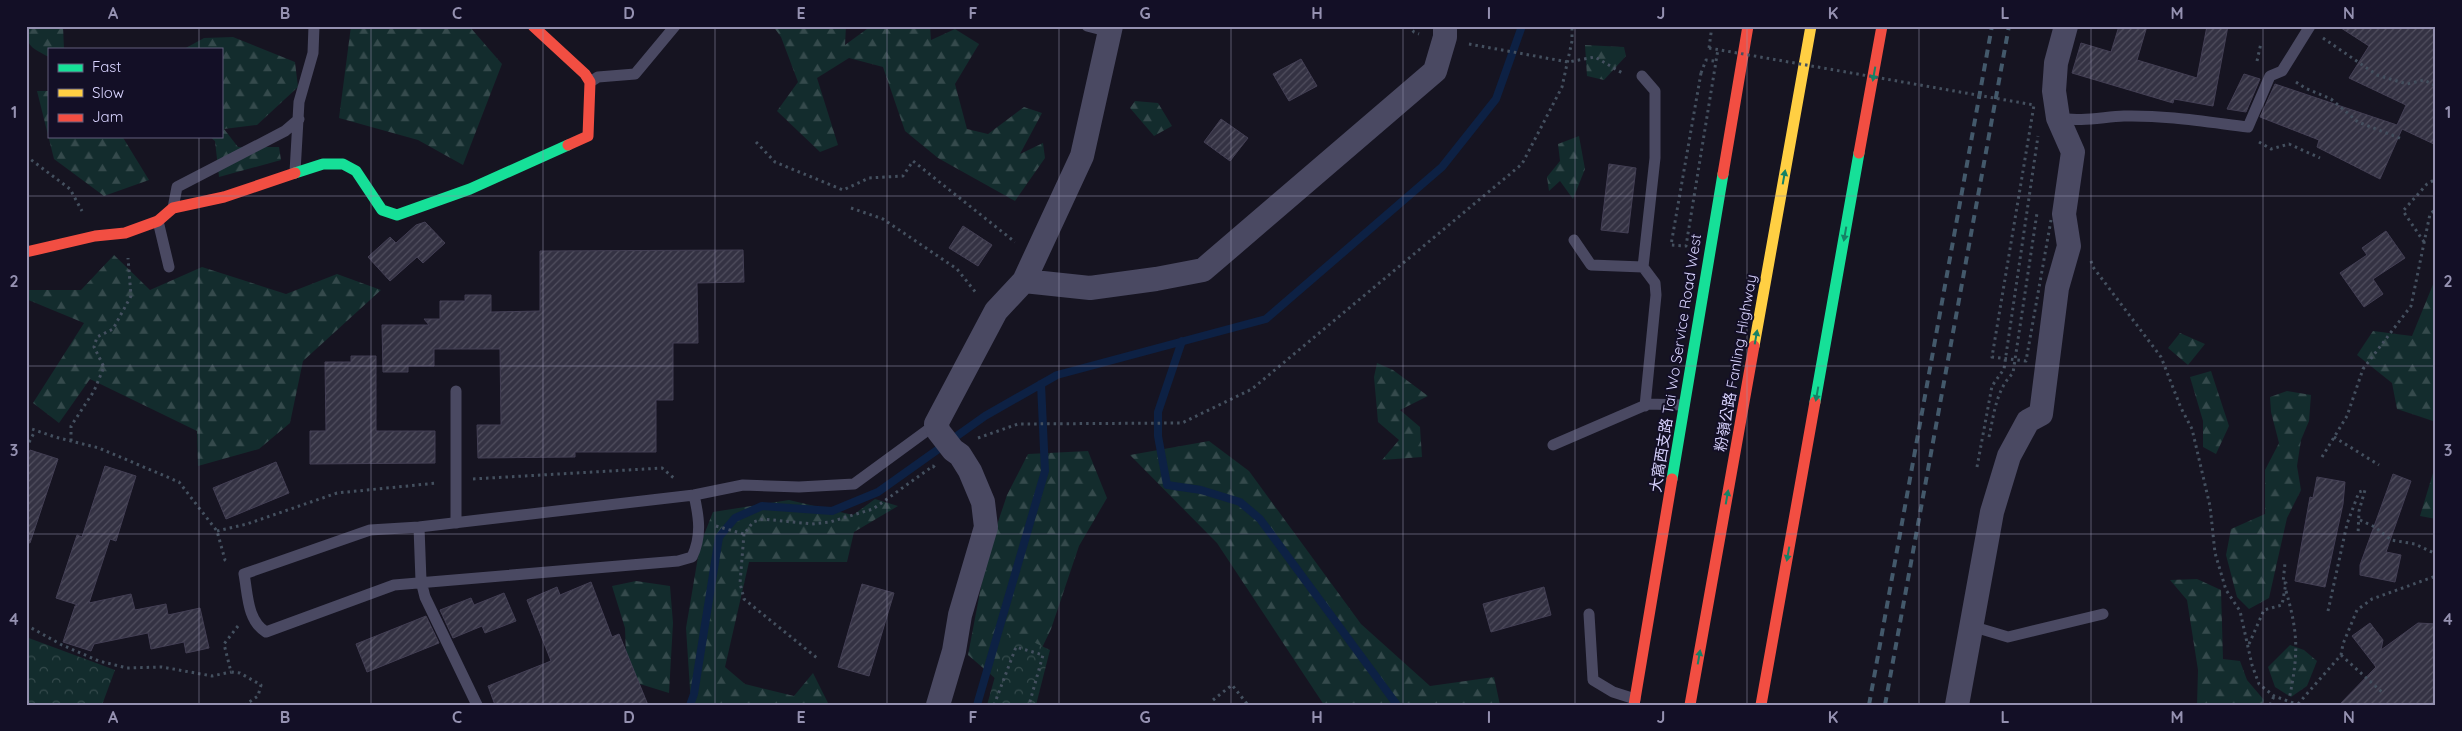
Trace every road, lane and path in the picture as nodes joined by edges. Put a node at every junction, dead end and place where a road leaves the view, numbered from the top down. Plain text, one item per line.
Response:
1 (314, 26) edge
2 (532, 26) edge
3 (675, 26) edge
4 (1087, 26) edge
5 (1445, 26) edge
6 (1572, 26) edge
7 (1712, 26) edge
8 (1748, 26) edge
9 (1811, 26) edge
10 (1882, 26) edge
11 (2066, 26) edge
12 (2309, 27) edge
13 (1110, 29) edge
14 (1467, 43) dead end
15 (1718, 50) junction
16 (1568, 62) junction
17 (1724, 63) dead end
18 (2282, 71) junction
19 (1642, 76) joint
20 (590, 82) junction
21 (2436, 86) edge
22 (2038, 101) dead end
23 (2048, 118) junction
24 (299, 119) junction
25 (2248, 127) junction
26 (2038, 134) dead end
27 (2402, 139) dead end
28 (756, 142) dead end
29 (26, 156) edge
30 (2320, 158) dead end
31 (295, 174) junction
32 (2436, 179) edge
33 (173, 208) junction
34 (851, 208) dead end
35 (2436, 209) edge
36 (2037, 212) dead end
37 (2051, 220) dead end
38 (158, 221) junction
39 (125, 233) junction
40 (95, 236) junction
41 (1574, 240) dead end
42 (2425, 243) junction
43 (26, 252) edge
44 (1035, 258) junction
45 (2091, 259) dead end
46 (169, 267) dead end
47 (1643, 267) junction
48 (1024, 281) junction
49 (996, 311) junction
50 (456, 391) dead end
51 (1686, 405) junction
52 (1645, 406) junction
53 (26, 427) edge
54 (35, 431) junction
55 (943, 435) junction
56 (976, 438) dead end
57 (2334, 438) junction
58 (1989, 440) dead end
59 (71, 441) junction
60 (1553, 445) dead end
61 (26, 448) edge
62 (2322, 457) dead end
63 (2379, 465) dead end
64 (1977, 471) dead end
65 (939, 473) dead end
66 (694, 495) junction
67 (2360, 520) junction
68 (456, 523) junction
69 (717, 526) dead end
70 (419, 528) junction
71 (744, 534) junction
72 (2358, 535) dead end
73 (2436, 554) edge
74 (2285, 563) dead end
75 (244, 574) junction
76 (2436, 576) edge
77 (421, 581) junction
78 (2286, 591) junction
79 (2328, 611) dead end
80 (1589, 614) dead end
81 (2103, 614) dead end
82 (253, 617) junction
83 (26, 625) edge
84 (1971, 626) junction
85 (2248, 644) junction
86 (2341, 655) junction
87 (817, 658) dead end
88 (231, 672) junction
89 (2384, 694) dead end
90 (2274, 696) junction
91 (1213, 700) dead end
92 (2289, 700) junction
93 (1635, 702) edge
94 (2298, 704) edge
95 (245, 705) edge
96 (477, 705) edge
97 (938, 705) edge
98 (994, 705) edge
99 (1028, 705) edge
100 (1248, 705) edge
101 (1690, 705) edge
102 (1761, 705) edge
103 (1957, 705) edge
104 (2270, 705) edge

1 - 24 lane
2 - 20 main road
3 - 20 lane
4 - 13 lane
5 - 48 street
6 - 16 path
7 - 15 path, bridge
8 - 51 main road, 大窩西支路 Tai Wo Service Road West
101 -> 9 main road, 粉嶺公路 Fanling Highway
10 -> 102 main road
11 - 23 street
12 - 18 lane
12 - 21 path
13 - 44 street
14 - 16 path
15 - 17 path, bridge
15 - 37 path, bridge
16 - 19 path
16 - 56 path
18 - 25 lane
18 - 27 path
19 - 47 lane
20 - 31 main road
22 - 23 path
23 - 25 lane
23 - 84 street
24 - 31 lane
24 - 33 lane
25 - 30 path
26 - 64 path
28 - 44 path
29 - 40 path
31 - 33 main road
32 - 42 path
33 - 38 main road
34 - 49 path
35 - 42 path
36 - 58 path
38 - 39 main road
38 - 46 lane
39 - 40 main road
39 - 59 path
40 - 43 main road
41 - 47 lane
42 - 57 path
44 - 48 street
45 - 85 path
47 - 52 lane
48 - 49 street
49 - 55 street
50 - 68 lane
51 - 52 lane
51 - 93 main road, 大窩西支路 Tai Wo Service Road West
52 - 60 lane
53 - 54 path
54 - 59 path
54 - 61 path
55 - 66 lane
55 - 97 street
57 - 62 path
57 - 63 path
59 - 75 path
65 - 71 path
66 - 68 lane
66 - 77 lane
67 - 72 path
67 - 73 path
67 - 79 path
68 - 70 lane
69 - 71 path
70 - 75 lane
70 - 77 lane
71 - 87 path
74 - 78 path
75 - 82 lane
76 - 86 path
77 - 82 lane
77 - 96 lane
78 - 85 path
78 - 92 path
80 - 93 lane
81 - 84 lane
82 - 88 path
83 - 88 path
84 - 103 street
85 - 90 path
86 - 89 path
86 - 94 path
88 - 95 path
90 - 92 path
90 - 104 path
91 - 100 path
92 - 94 path
98 - 99 path

